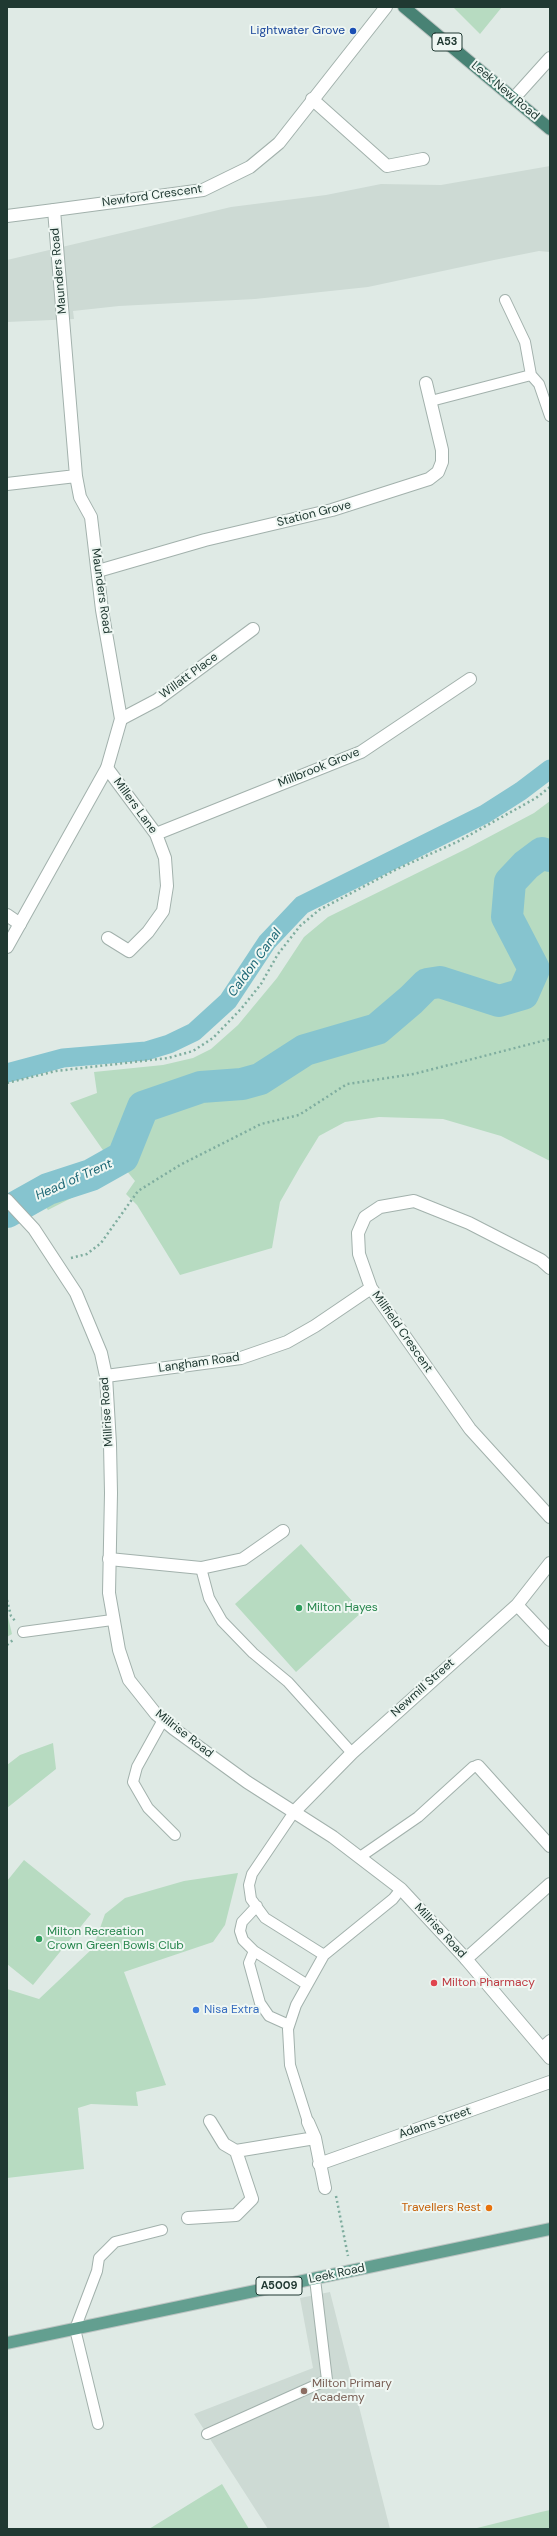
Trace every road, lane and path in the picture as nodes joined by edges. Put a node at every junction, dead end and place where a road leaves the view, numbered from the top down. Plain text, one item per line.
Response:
1 (386, 7) edge
2 (404, 7) edge
3 (550, 58) edge
4 (514, 98) junction
5 (312, 99) junction
6 (550, 129) edge
7 (423, 159) dead end
8 (54, 210) junction
9 (7, 216) edge
10 (505, 300) dead end
11 (531, 375) junction
12 (426, 383) dead end
13 (431, 401) junction
14 (550, 416) edge
15 (76, 476) junction
16 (7, 484) edge
17 (98, 571) junction
18 (253, 629) dead end
19 (470, 679) dead end
20 (121, 719) junction
21 (107, 768) junction
22 (550, 787) edge
23 (156, 834) junction
24 (7, 915) edge
25 (20, 924) junction
26 (108, 938) dead end
27 (7, 947) edge
28 (550, 1039) edge
29 (7, 1083) edge
30 (7, 1200) edge
31 (55, 1261) junction
32 (550, 1268) edge
33 (371, 1288) junction
34 (106, 1376) junction
35 (550, 1517) edge
36 (283, 1532) dead end
37 (109, 1559) junction
38 (550, 1563) edge
39 (201, 1568) junction
40 (517, 1605) junction
41 (112, 1620) junction
42 (23, 1632) dead end
43 (550, 1640) edge
44 (163, 1720) junction
45 (352, 1753) junction
46 (478, 1766) joint
47 (294, 1812) junction
48 (175, 1835) dead end
49 (550, 1846) edge
50 (360, 1857) junction
51 (550, 1884) edge
52 (401, 1889) junction
53 (257, 1906) junction
54 (254, 1951) junction
55 (324, 1955) junction
56 (466, 1959) junction
57 (306, 1984) junction
58 (289, 2025) junction
59 (546, 2044) edge
60 (550, 2058) edge
61 (550, 2082) edge
62 (210, 2121) dead end
63 (308, 2122) joint
64 (316, 2138) junction
65 (236, 2150) junction
66 (319, 2164) junction
67 (325, 2188) joint
68 (188, 2218) dead end
69 (550, 2228) edge
70 (162, 2230) dead end
71 (352, 2271) junction
72 (315, 2279) junction
73 (75, 2329) junction
74 (7, 2343) edge
75 (98, 2424) dead end
76 (207, 2434) dead end

1 - 5 street, Newford Crescent
2 - 4 highway, Leek New Road / A53
3 - 4 street
4 - 6 highway, Leek New Road / A53
5 - 7 street
5 - 8 street, Newford Crescent
8 - 9 street, Newford Crescent
8 - 15 street, Maunders Road
10 - 11 lane
11 - 13 lane
11 - 14 lane
12 - 13 street, Station Grove
13 - 17 street, Station Grove
15 - 16 street
15 - 17 street, Maunders Road
17 - 20 street, Maunders Road
18 - 20 street, Willatt Place
19 - 23 street, Millbrook Grove
20 - 21 street, Maunders Road
21 - 23 street, Millers Lane
21 - 25 street, Maunders Road
22 - 29 path
23 - 26 street, Millers Lane
24 - 25 street
25 - 27 street, Maunders Road
28 - 31 path
30 - 31 street, Millrise Road
31 - 34 street, Millrise Road
32 - 33 street, Millfield Crescent
33 - 34 street, Langham Road
33 - 35 street, Millfield Crescent
34 - 37 street, Millrise Road
36 - 39 street
37 - 39 street
37 - 41 street, Millrise Road
38 - 40 street, Newmill Street
39 - 45 lane
40 - 43 street
40 - 45 street, Newmill Street
41 - 42 lane
41 - 44 street, Millrise Road
44 - 47 street, Millrise Road
44 - 48 lane
45 - 47 street, Newmill Street
46 - 49 street
46 - 50 lane
47 - 50 street, Millrise Road
47 - 53 lane
50 - 52 street, Millrise Road
51 - 56 street
52 - 55 lane
52 - 56 street, Millrise Road
53 - 54 lane
53 - 55 lane
54 - 57 lane
54 - 58 lane
55 - 57 lane
56 - 59 street, Millrise Road
57 - 58 lane
58 - 63 lane
59 - 60 street, Millrise Road
61 - 66 street, Adams Street
62 - 65 street
63 - 64 street
64 - 65 street
64 - 66 street
65 - 68 street
66 - 67 street
67 - 71 path
69 - 71 main road, Leek Road / A5009
70 - 73 lane
71 - 72 main road, Leek Road / A5009
72 - 73 main road, Leek Road / A5009
72 - 76 lane
73 - 74 main road, Leek Road / A5009
73 - 75 lane

